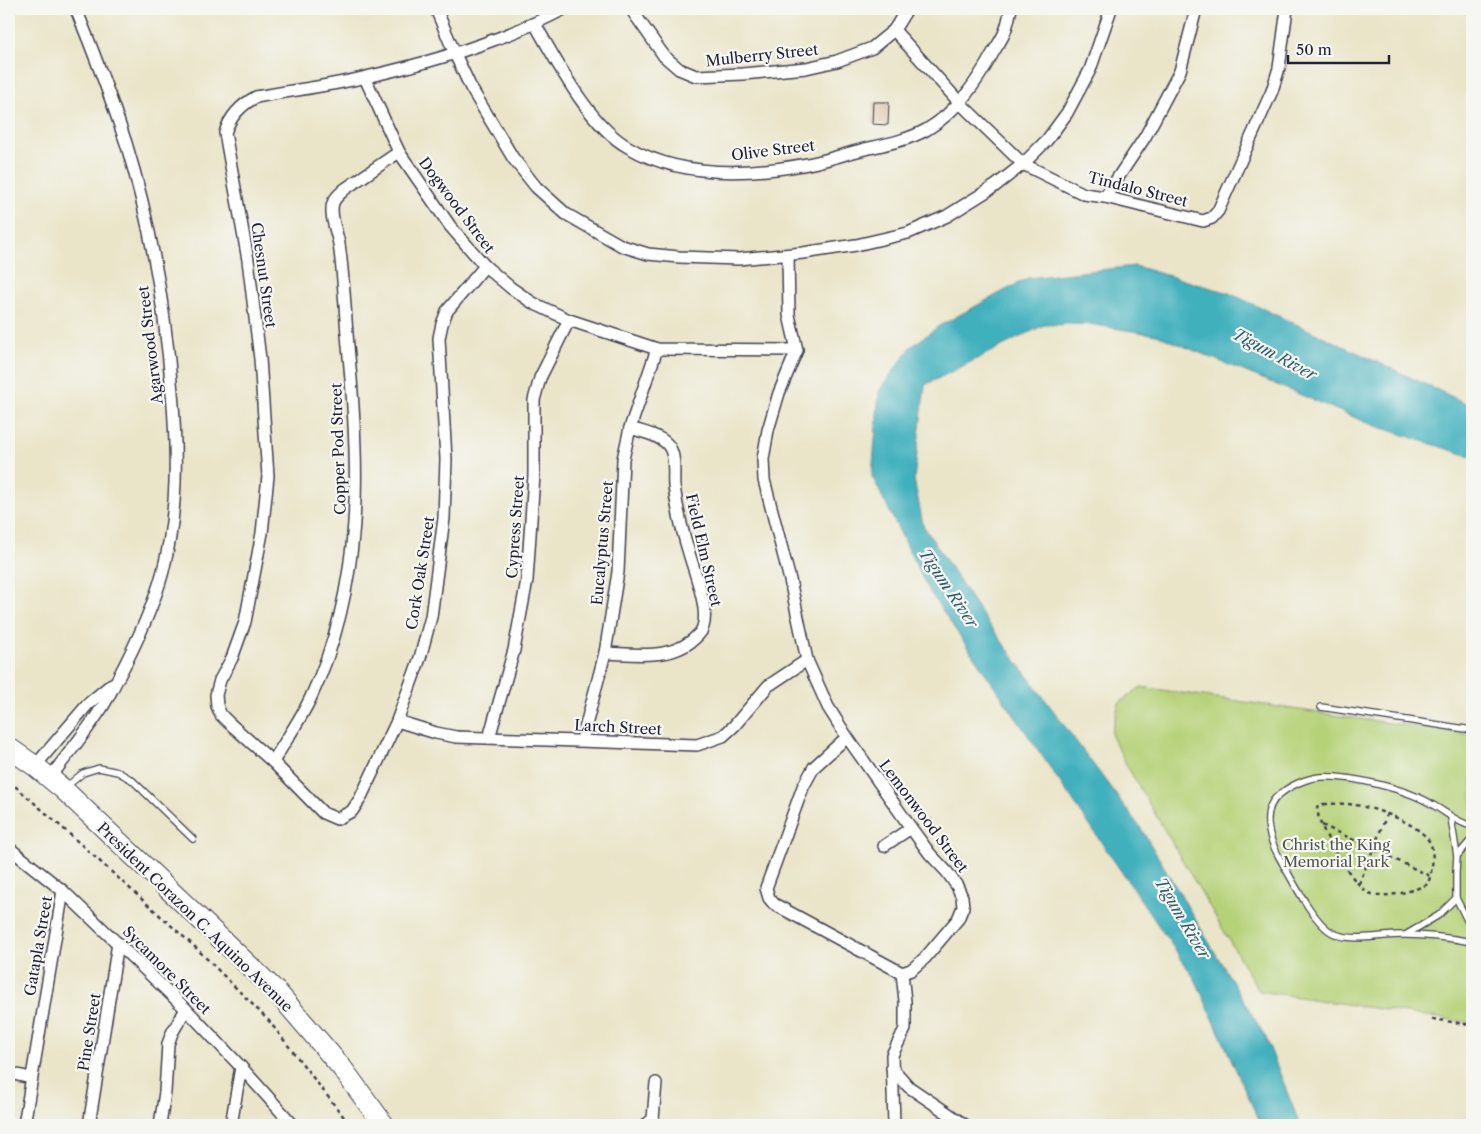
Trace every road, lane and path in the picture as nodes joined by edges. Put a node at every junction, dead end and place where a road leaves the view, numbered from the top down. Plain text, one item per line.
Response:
1 (76, 9) edge
2 (436, 9) edge
3 (564, 9) edge
4 (631, 9) edge
5 (907, 9) edge
6 (1011, 9) edge
7 (1111, 9) edge
8 (1196, 9) edge
9 (1287, 9) edge
10 (534, 24) junction
11 (894, 30) junction
12 (455, 54) junction
13 (365, 78) junction
14 (960, 103) junction
15 (400, 152) junction
16 (1023, 164) junction
17 (1105, 197) junction
18 (788, 255) junction
19 (485, 266) junction
20 (569, 320) junction
21 (657, 349) junction
22 (797, 350) junction
23 (630, 428) junction
24 (605, 653) junction
25 (807, 660) junction
26 (117, 680) junction
27 (1321, 707) dead end
28 (398, 721) junction
29 (1472, 730) edge
30 (847, 737) junction
31 (489, 738) junction
32 (582, 740) junction
33 (9, 748) edge
34 (273, 762) junction
35 (49, 778) junction
36 (9, 781) edge
37 (1387, 814) junction
38 (1451, 818) junction
39 (1322, 825) junction
40 (1472, 826) edge
41 (910, 828) junction
42 (193, 839) dead end
43 (1472, 839) edge
44 (884, 846) dead end
45 (9, 848) edge
46 (1373, 849) junction
47 (1457, 856) junction
48 (1430, 876) junction
49 (1359, 884) junction
50 (63, 891) junction
51 (1456, 898) junction
52 (1472, 930) edge
53 (1405, 934) junction
54 (1472, 942) edge
55 (118, 943) junction
56 (902, 973) junction
57 (186, 1009) junction
58 (1432, 1019) dead end
59 (1472, 1025) edge
60 (241, 1067) junction
61 (892, 1068) junction
62 (9, 1073) edge
63 (31, 1078) junction
64 (656, 1083) dead end
65 (24, 1125) edge
66 (89, 1125) edge
67 (160, 1125) edge
68 (231, 1125) edge
69 (293, 1125) edge
70 (350, 1125) edge
71 (384, 1125) edge
72 (646, 1125) edge
73 (894, 1125) edge
74 (965, 1125) edge

1 - 26 street, Agarwood Street
2 - 12 street
3 - 10 street, Chesnut Street
4 - 11 street, Mulberry Street
5 - 11 street, Mulberry Street
6 - 14 street, Olive Street
7 - 16 street
8 - 17 street
9 - 17 street, Tindalo Street
10 - 12 street, Chesnut Street
10 - 14 street, Olive Street
11 - 14 street, Tindalo Street
12 - 13 street, Chesnut Street
12 - 18 street
13 - 15 street, Dogwood Street
13 - 34 street, Chesnut Street
14 - 16 street, Tindalo Street
15 - 19 street, Dogwood Street
15 - 34 street, Copper Pod Street
16 - 17 street, Tindalo Street
16 - 18 street
18 - 22 street
19 - 20 street, Dogwood Street
19 - 28 street, Cork Oak Street
20 - 21 street, Dogwood Street
20 - 31 street, Cypress Street
21 - 22 street, Dogwood Street
21 - 23 street, Eucalyptus Street
22 - 25 street, Lemonwood Street
23 - 24 street, Eucalyptus Street
23 - 24 street, Field Elm Street
24 - 32 street, Eucalyptus Street
25 - 30 street, Lemonwood Street
25 - 32 street, Larch Street
26 - 35 street, Agarwood Street
26 - 35 street, Agarwood Street
27 - 29 lane
28 - 31 street, Larch Street
28 - 34 street, Cork Oak Street
30 - 41 street, Lemonwood Street
30 - 56 street
31 - 32 street, Larch Street
33 - 35 highway, President Corazon C. Aquino Avenue
35 - 42 lane
35 - 71 highway, President Corazon C. Aquino Avenue
36 - 70 path
37 - 39 path
37 - 46 path
37 - 48 path
38 - 40 lane
38 - 47 lane
38 - 53 lane
39 - 46 path
39 - 49 path
41 - 44 street
41 - 56 street, Lemonwood Street
43 - 47 lane
45 - 50 street, Sycamore Street
46 - 48 path
46 - 49 path
47 - 51 lane
48 - 49 path
50 - 55 street, Sycamore Street
50 - 63 street, Gatapla Street
51 - 52 lane
51 - 53 lane
53 - 54 lane
55 - 57 street, Sycamore Street
55 - 66 street, Pine Street
56 - 61 street
57 - 60 street, Sycamore Street
57 - 67 street
58 - 59 path
60 - 68 street
60 - 69 street, Sycamore Street
61 - 73 street
61 - 74 street
62 - 63 street
63 - 65 street, Gatapla Street
64 - 72 street

